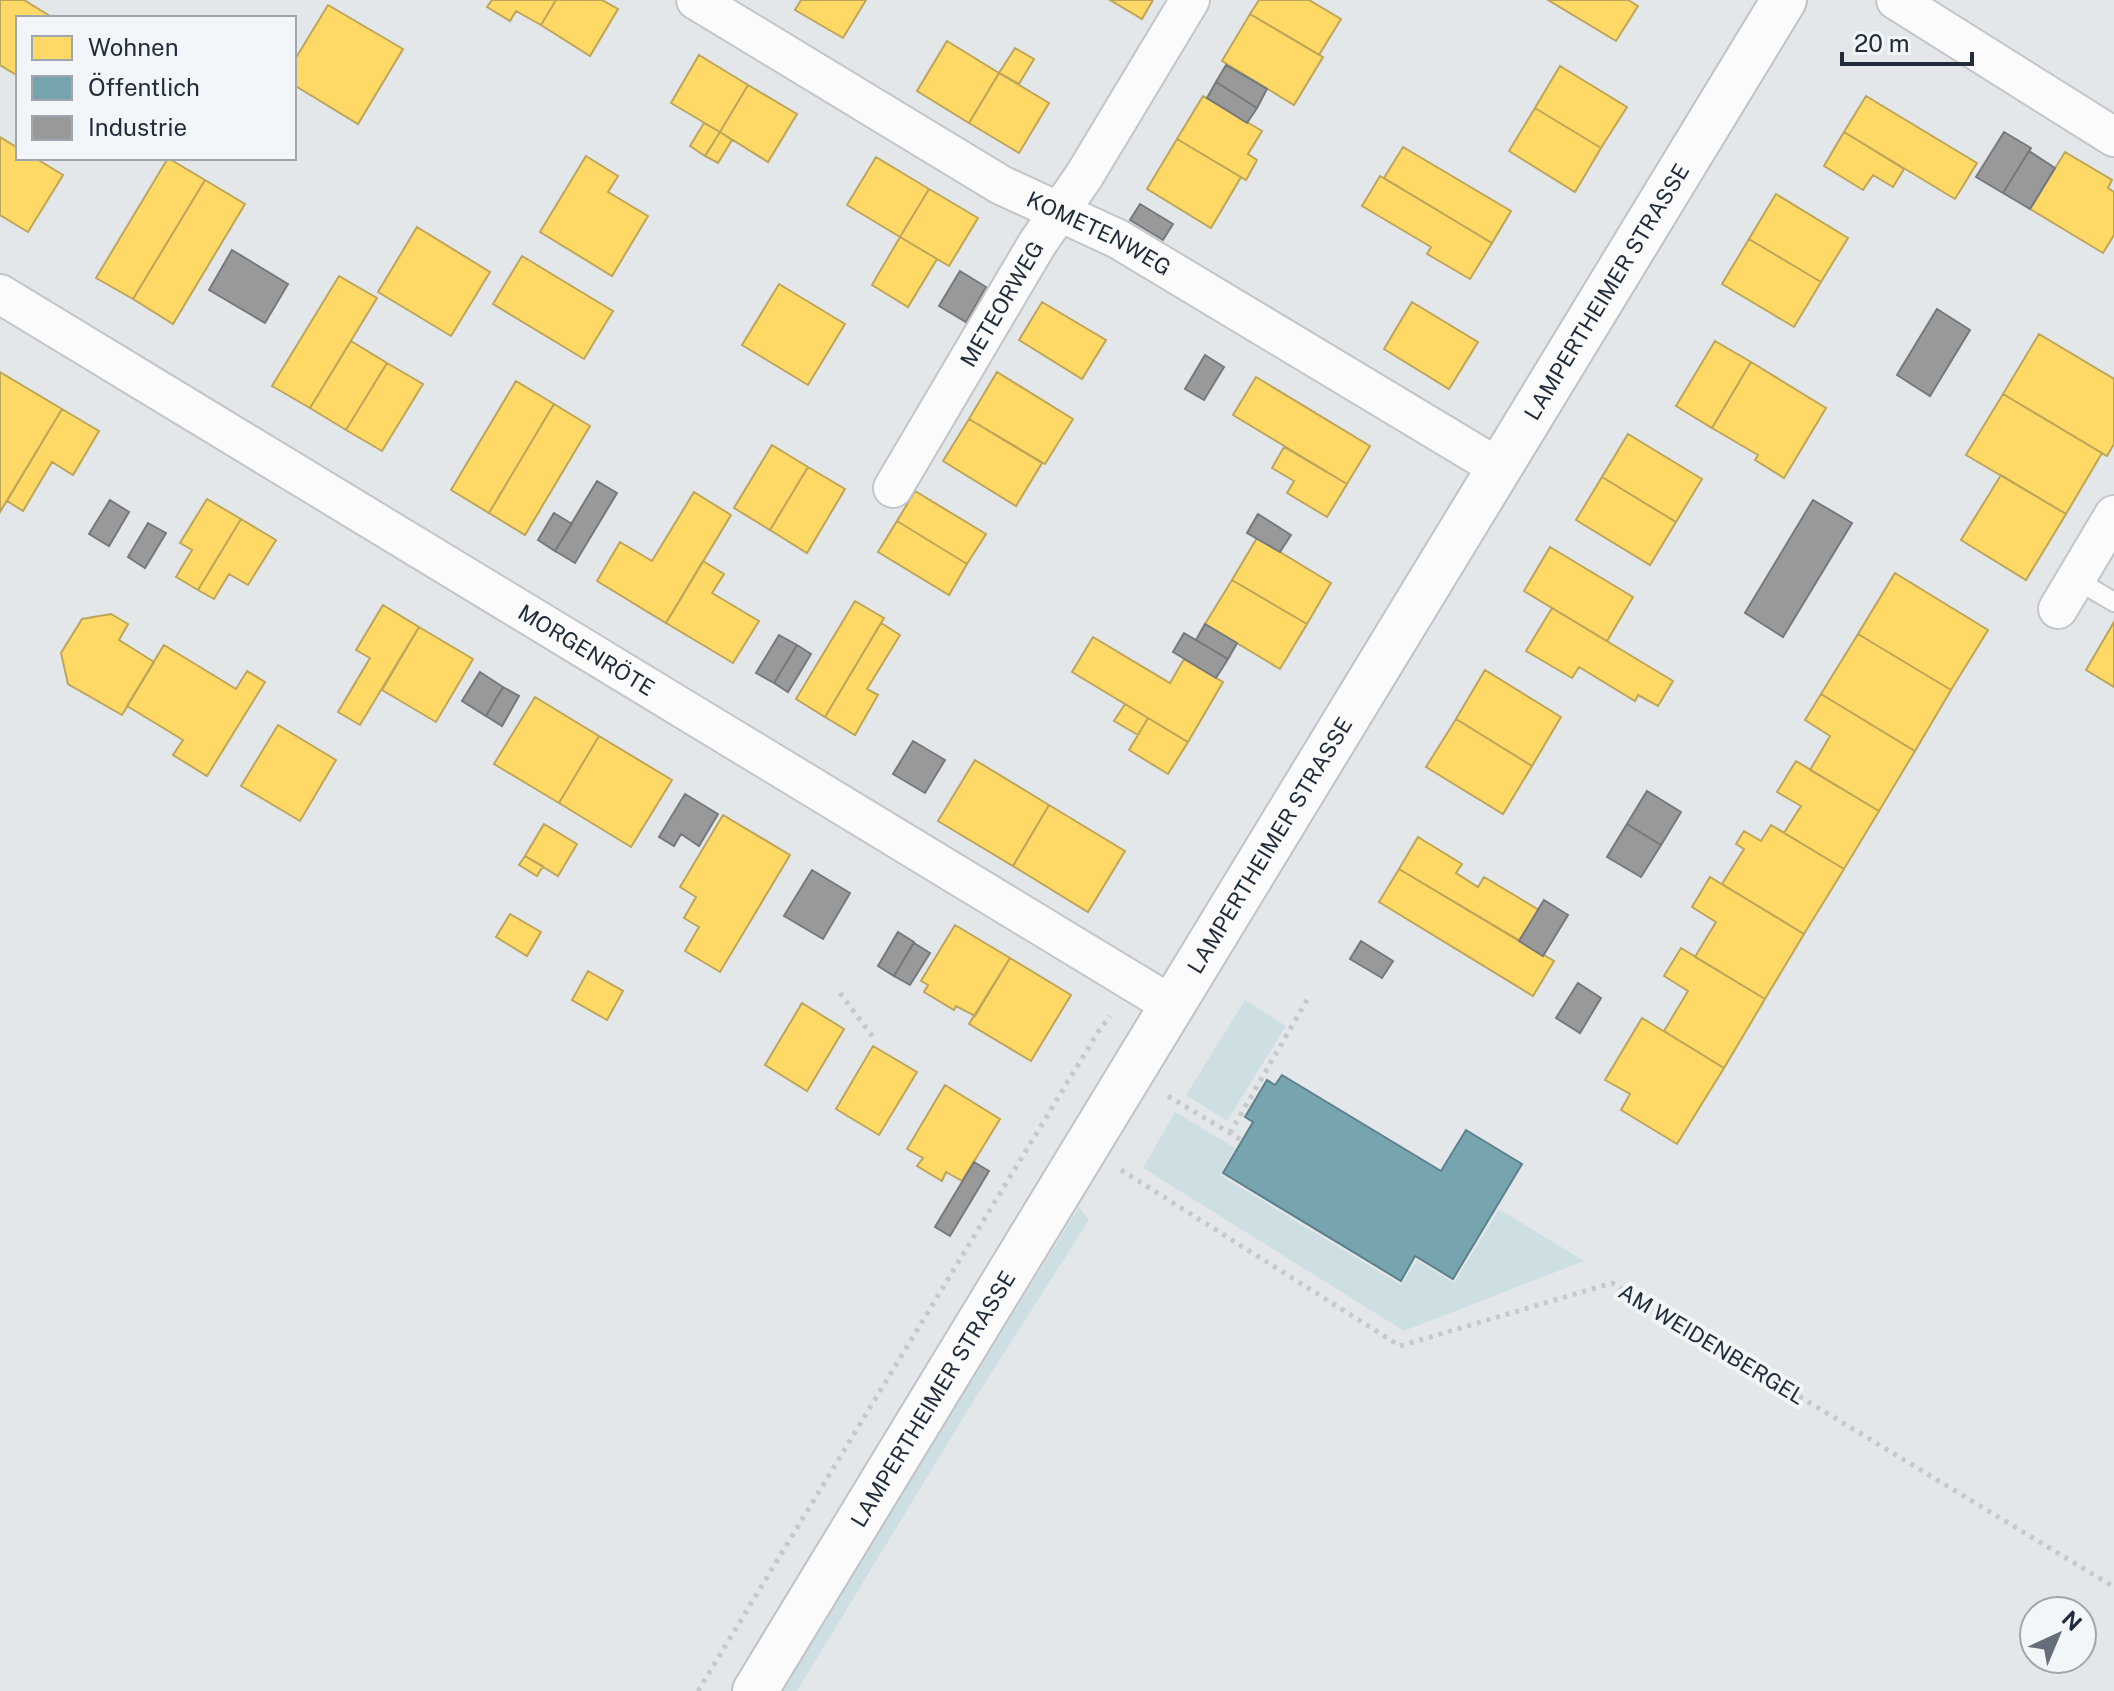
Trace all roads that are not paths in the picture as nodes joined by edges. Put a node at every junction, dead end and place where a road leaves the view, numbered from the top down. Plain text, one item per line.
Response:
1 (696, 0) edge
2 (1190, 0) edge
3 (1784, 0) edge
4 (1896, 0) edge
5 (2114, 137) edge
6 (1059, 212) junction
7 (0, 294) edge
8 (1499, 468) junction
9 (893, 488) dead end
10 (2114, 515) edge
11 (2066, 594) joint
12 (2114, 602) edge
13 (1173, 1006) junction
14 (755, 1691) edge

1 - 6 street, KOMETENWEG
2 - 6 street, METEORWEG
3 - 8 street, LAMPERTHEIMER STRASSE
4 - 5 street
6 - 8 street, KOMETENWEG
6 - 9 street, METEORWEG
7 - 13 street, MORGENRÖTE
8 - 13 street, LAMPERTHEIMER STRASSE
10 - 11 street
11 - 12 lane
13 - 14 street, LAMPERTHEIMER STRASSE

